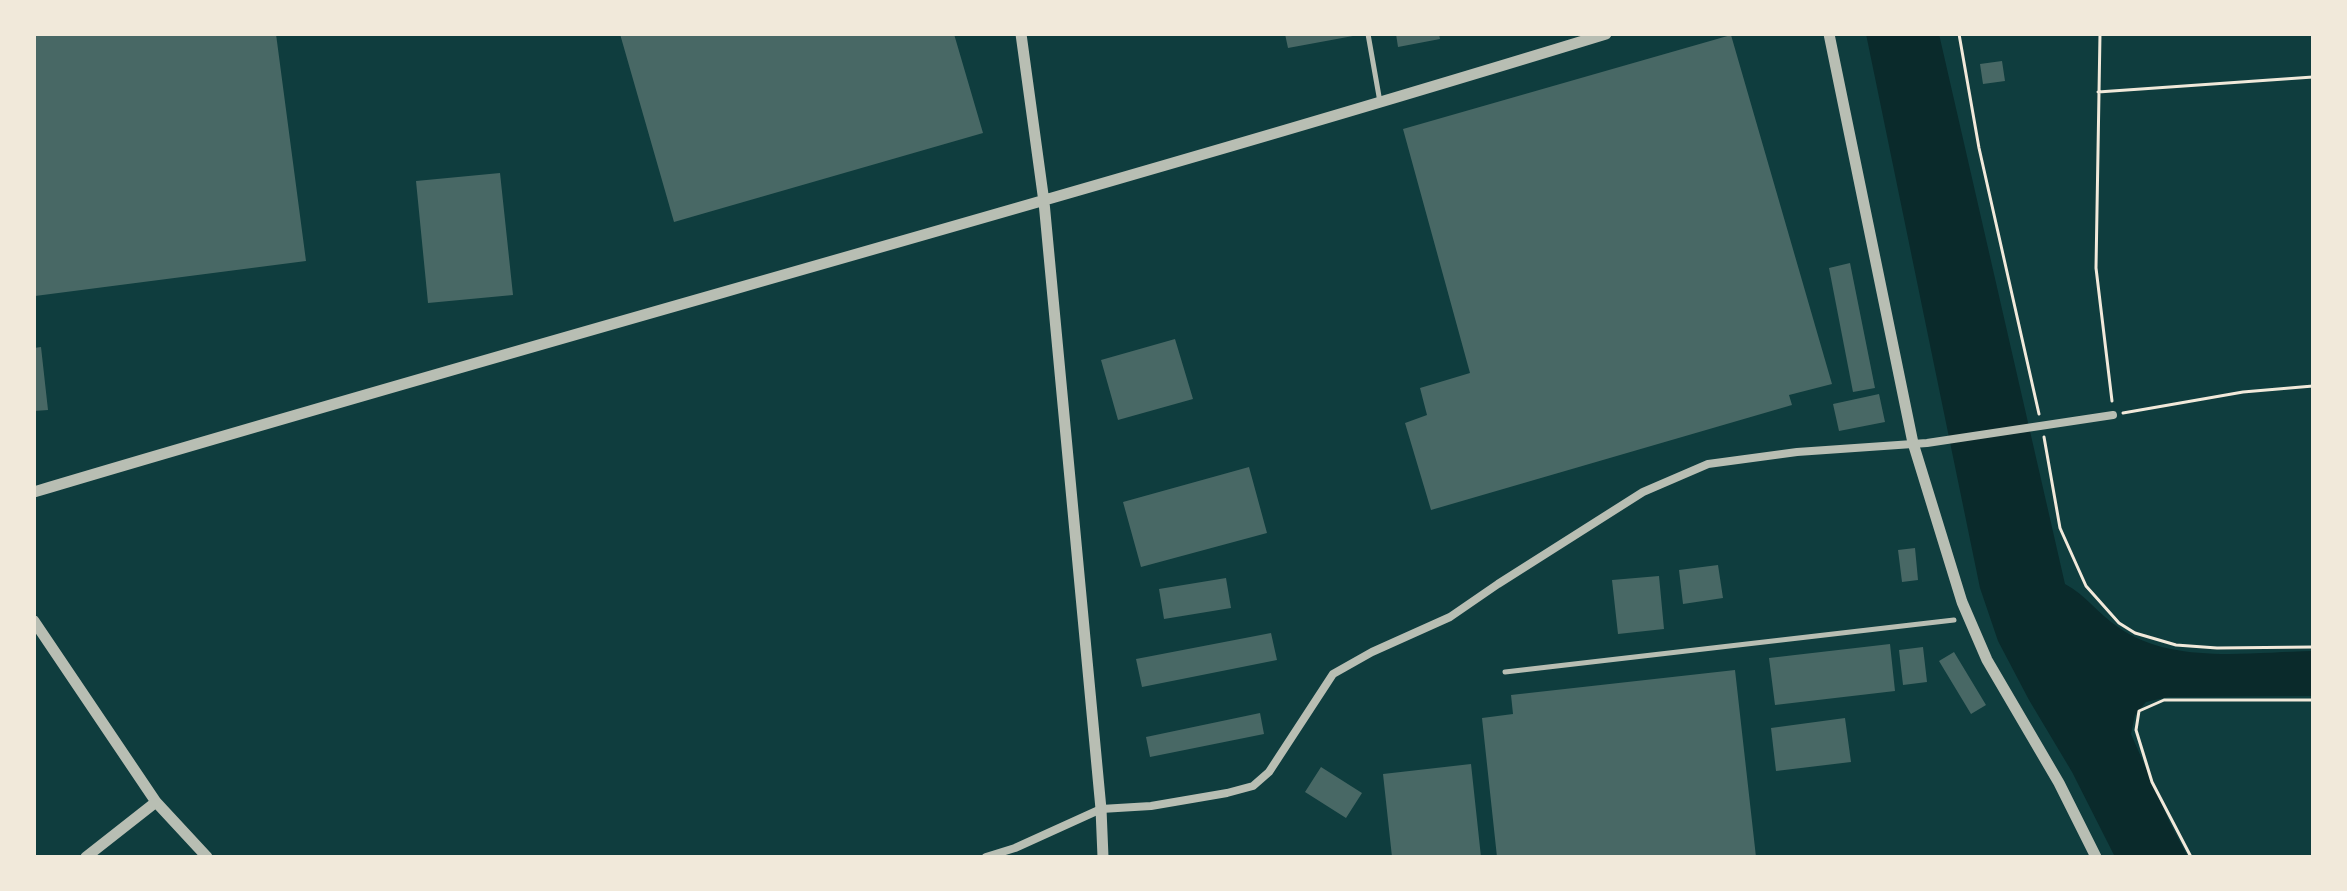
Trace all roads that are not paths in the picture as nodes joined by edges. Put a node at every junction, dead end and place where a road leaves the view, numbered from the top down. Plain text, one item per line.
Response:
1 (1021, 34) edge
2 (1368, 34) edge
3 (1606, 34) edge
4 (1829, 34) edge
5 (1380, 103) junction
6 (1044, 202) junction
7 (2113, 415) road end
8 (1913, 443) junction
9 (34, 492) edge
10 (1954, 620) dead end
11 (34, 621) edge
12 (1505, 672) dead end
13 (156, 802) junction
14 (1101, 809) junction
15 (86, 857) edge
16 (207, 857) edge
17 (986, 857) edge
18 (1103, 857) edge
19 (2096, 857) edge

1 - 6 street
2 - 5 lane
3 - 5 street
4 - 8 street
5 - 6 street
6 - 9 street
6 - 14 street
7 - 8 street
8 - 14 street
8 - 19 street
10 - 12 lane
11 - 13 street
13 - 15 street
13 - 16 street
14 - 17 street
14 - 18 street

